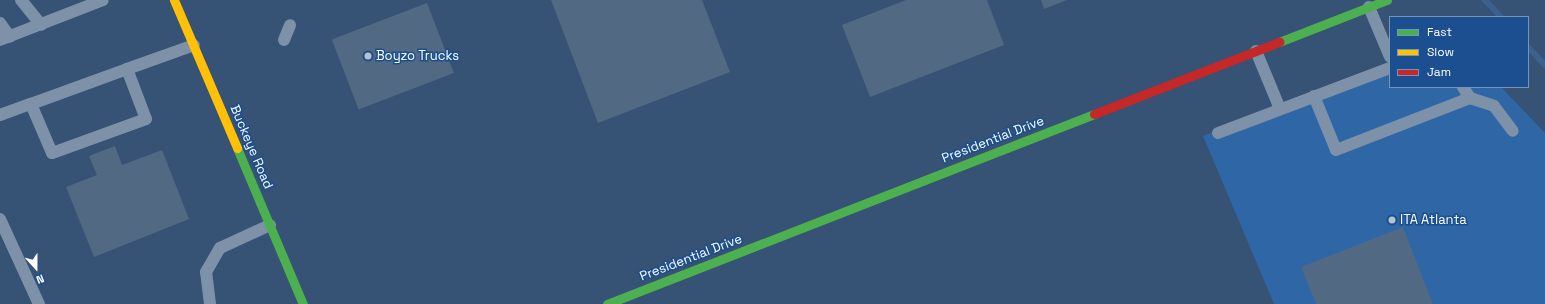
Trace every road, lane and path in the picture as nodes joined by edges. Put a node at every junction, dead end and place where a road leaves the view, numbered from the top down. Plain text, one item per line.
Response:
1 (21, 0) edge
2 (103, 0) edge
3 (1388, 0) edge
4 (178, 1) edge
5 (76, 5) edge
6 (1369, 7) junction
7 (0, 23) edge
8 (41, 25) junction
9 (290, 25) dead end
10 (5, 38) edge
11 (284, 40) dead end
12 (194, 44) junction
13 (1256, 51) junction
14 (1389, 55) edge
15 (1389, 68) edge
16 (127, 69) junction
17 (1465, 88) edge
18 (1314, 96) junction
19 (1470, 98) junction
20 (31, 104) junction
21 (1280, 109) junction
22 (0, 115) edge
23 (1513, 131) dead end
24 (1218, 133) dead end
25 (0, 219) edge
26 (270, 225) junction
27 (39, 304) edge
28 (210, 304) edge
29 (304, 304) edge
30 (607, 304) edge

1 - 8 lane
2 - 5 lane
3 - 6 street, Presidential Drive
4 - 12 street, Buckeye Road
5 - 8 lane
6 - 13 street, Presidential Drive
6 - 14 lane
7 - 10 lane
8 - 10 lane
9 - 11 lane
12 - 16 lane
12 - 26 street, Buckeye Road
13 - 21 lane
13 - 30 street, Presidential Drive
15 - 18 lane
16 - 20 lane
16 - 20 lane
17 - 19 lane
18 - 19 lane
18 - 21 lane
19 - 23 lane
20 - 22 lane
21 - 24 lane
25 - 27 lane
26 - 28 lane
26 - 29 street, Buckeye Road

